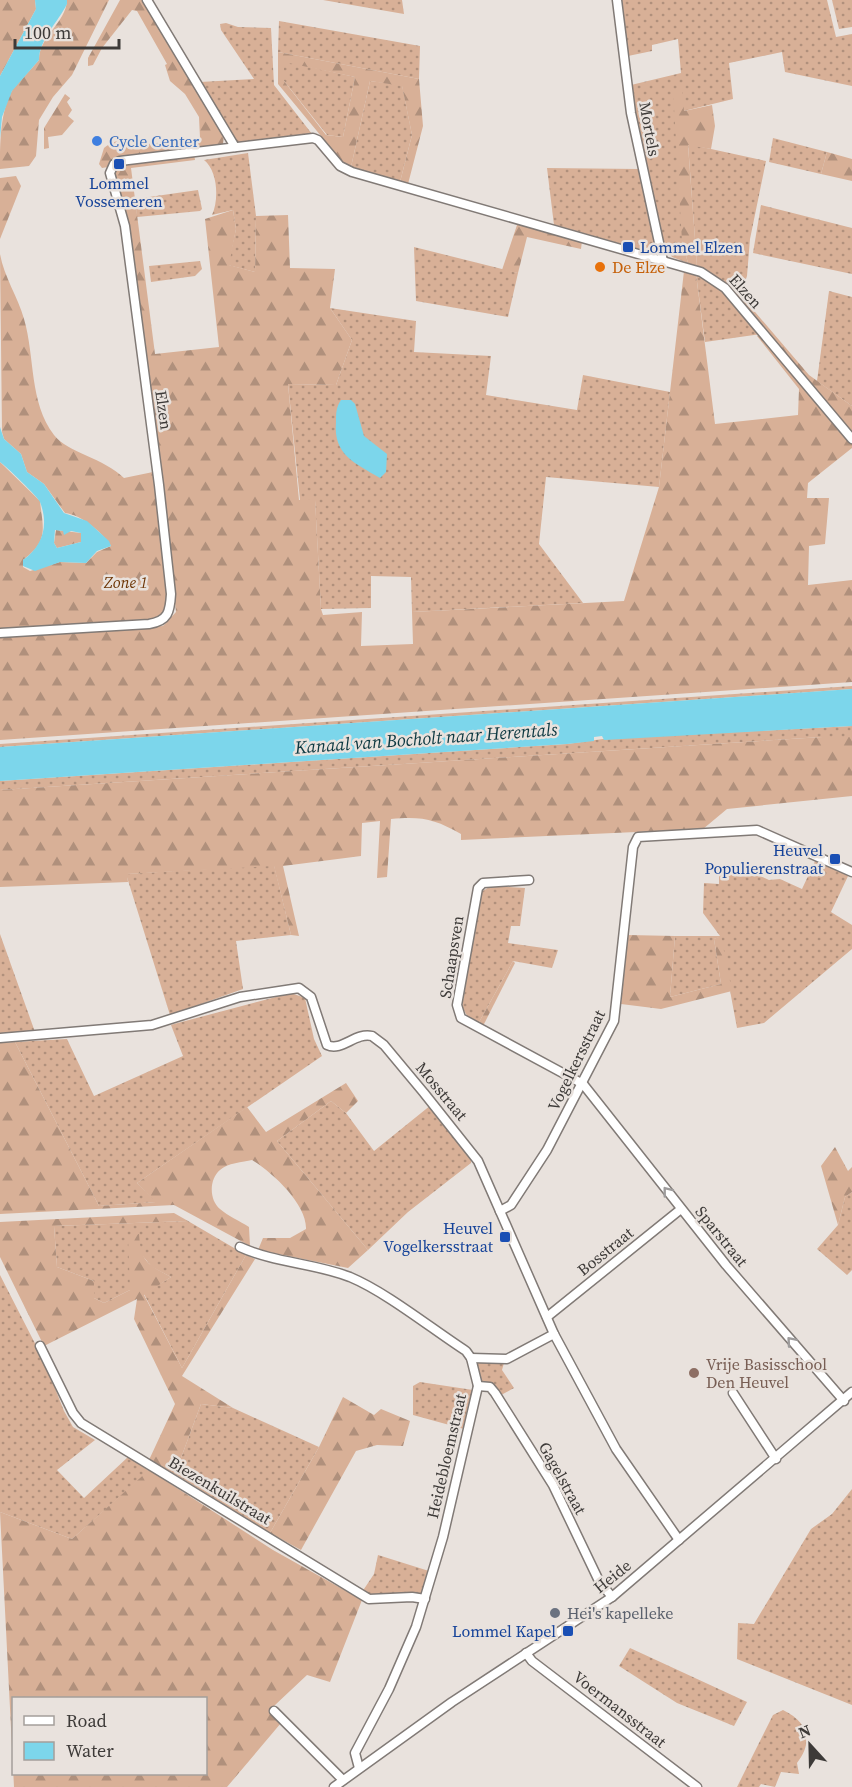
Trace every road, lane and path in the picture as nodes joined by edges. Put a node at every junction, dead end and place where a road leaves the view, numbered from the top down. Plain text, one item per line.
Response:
1 (147, 0) edge
2 (617, 0) edge
3 (235, 147) junction
4 (663, 261) junction
5 (852, 439) edge
6 (0, 633) edge
7 (852, 872) edge
8 (529, 880) dead end
9 (0, 1038) edge
10 (583, 1084) junction
11 (681, 1209) junction
12 (500, 1211) junction
13 (240, 1247) dead end
14 (547, 1317) junction
15 (554, 1335) junction
16 (40, 1346) dead end
17 (471, 1358) junction
18 (478, 1386) junction
19 (852, 1392) edge
20 (733, 1393) dead end
21 (844, 1401) junction
22 (776, 1459) junction
23 (679, 1540) junction
24 (612, 1597) junction
25 (425, 1599) junction
26 (526, 1653) junction
27 (274, 1711) dead end
28 (359, 1768) junction
29 (343, 1780) junction
30 (334, 1787) edge
31 (697, 1787) edge

1 - 3 street
2 - 4 street, Mortels
3 - 4 street, Elzen
3 - 6 street, Elzen
4 - 5 street, Elzen
7 - 10 street, Vogelkersstraat
8 - 10 street, Schaapsven
9 - 12 street, Mosstraat
11 -> 10 street, Sparstraat
10 - 12 street, Vogelkersstraat
11 - 14 street, Bosstraat
21 -> 11 street, Sparstraat
12 - 14 street, Mosstraat
13 - 17 street
14 - 15 street, Mosstraat
15 - 17 street
15 - 23 street, Mosstraat
16 - 25 street, Biezenkuilstraat
17 - 18 street, Heidebloemstraat
18 - 24 street, Gagelstraat
18 - 25 street, Heidebloemstraat
19 - 21 street, Heide
20 - 22 street
21 - 22 street, Heide
22 - 23 street, Heide
23 - 24 street, Heide
24 - 26 street, Heide
25 - 28 street, Heidebloemstraat
26 - 28 street, Heide
26 - 31 street, Voermansstraat
27 - 29 street
28 - 29 street, Heide
29 - 30 street, Heide

